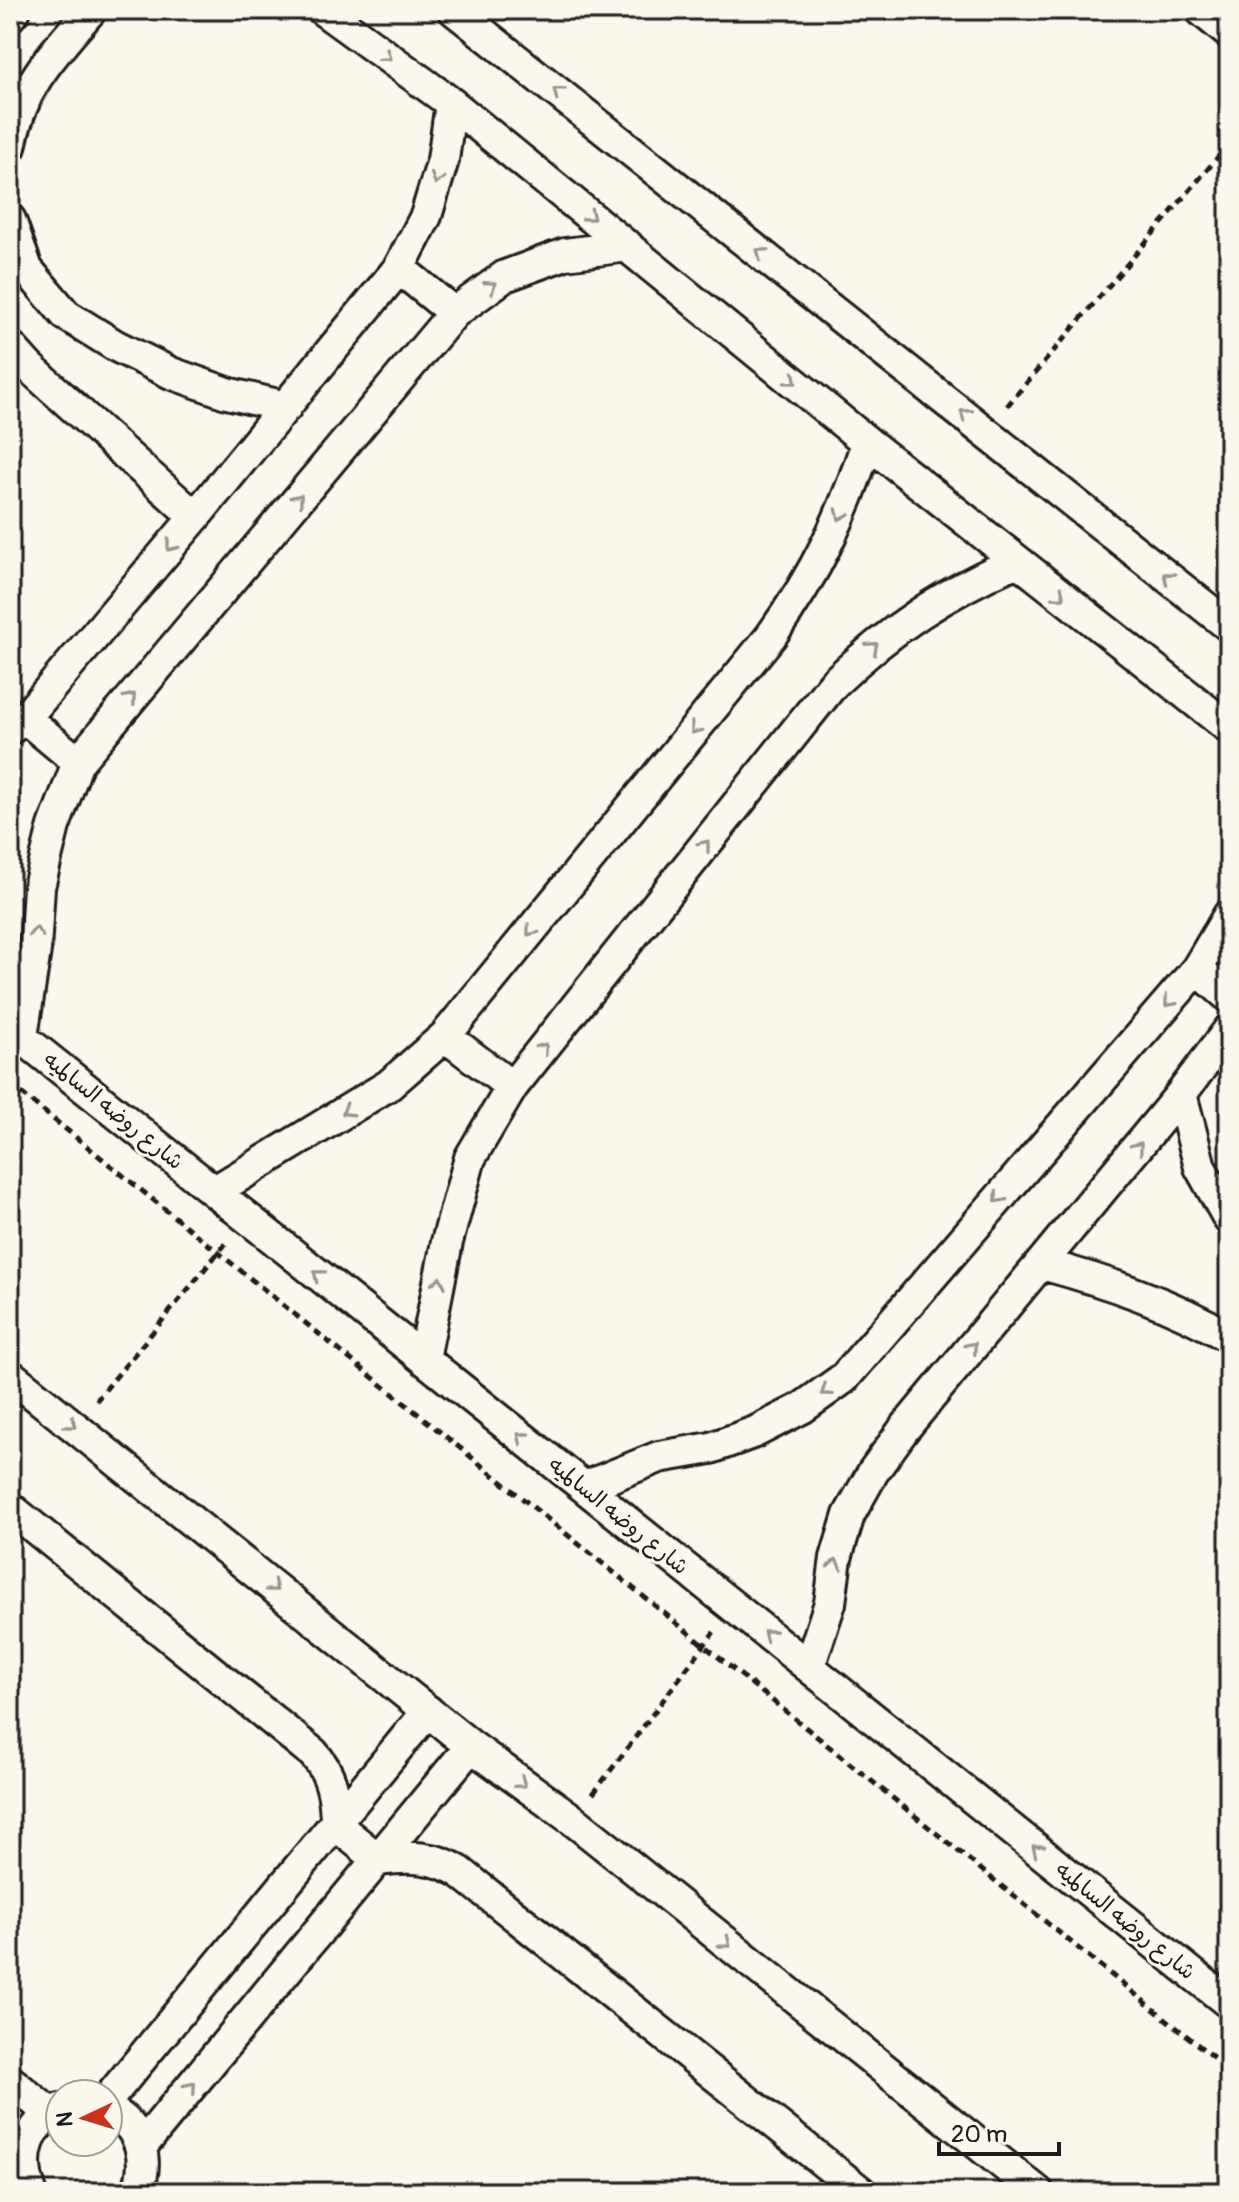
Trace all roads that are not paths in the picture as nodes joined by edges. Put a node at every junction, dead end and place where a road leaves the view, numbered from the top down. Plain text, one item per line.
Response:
1 (15, 10) edge
2 (91, 10) edge
3 (454, 10) edge
4 (1201, 10) edge
5 (326, 11) edge
6 (10, 16) edge
7 (1229, 33) edge
8 (451, 103) junction
9 (10, 147) edge
10 (10, 220) edge
11 (628, 246) junction
12 (399, 268) junction
13 (454, 313) junction
14 (10, 346) edge
15 (286, 407) junction
16 (867, 442) junction
17 (195, 517) junction
18 (1017, 561) junction
19 (1229, 626) edge
20 (18, 724) edge
21 (1229, 728) edge
22 (78, 762) junction
23 (1229, 915) edge
24 (1197, 969) junction
25 (1229, 997) edge
26 (1229, 1030) edge
27 (16, 1032) edge
28 (445, 1036) junction
29 (512, 1087) junction
30 (1181, 1094) junction
31 (215, 1191) junction
32 (1229, 1219) edge
33 (1042, 1264) junction
34 (1229, 1337) edge
35 (424, 1359) junction
36 (10, 1375) edge
37 (585, 1487) junction
38 (10, 1508) edge
39 (809, 1667) junction
40 (428, 1711) junction
41 (471, 1746) junction
42 (336, 1825) junction
43 (379, 1860) junction
44 (1229, 2003) edge
45 (124, 2080) edge
46 (10, 2081) edge
47 (44, 2104) edge
48 (124, 2121) edge
49 (44, 2123) edge
50 (141, 2147) junction
51 (17, 2154) edge
52 (145, 2188) edge
53 (31, 2192) edge
54 (861, 2192) edge
55 (1038, 2192) edge

1 - 6 street
2 - 9 street
19 -> 3 street
4 - 7 street
5 -> 8 street
8 -> 11 street
8 -> 12 street
10 - 15 street
13 -> 11 street
11 -> 16 street
12 - 13 street
12 - 15 street
22 -> 13 street
14 - 17 street
15 - 17 street
16 - 18 street
16 -> 28 street
17 -> 20 street
18 -> 21 street
29 -> 18 street
20 - 22 street
27 -> 22 street
23 - 24 street
24 - 25 street
24 -> 37 street
26 - 30 street
27 - 31 street, شارع روضه السالميه
28 - 29 street
28 -> 31 street
35 -> 29 street
30 - 32 street
33 -> 30 street
35 -> 31 street, شارع روضه السالميه
33 - 34 street
39 -> 33 street
37 -> 35 street, شارع روضه السالميه
36 -> 40 street
39 -> 37 street, شارع روضه السالميه
38 - 42 street
44 -> 39 street, شارع روضه السالميه
40 - 41 street
40 - 42 street
41 - 43 street
41 -> 55 street
42 - 43 street
42 - 45 street
50 -> 43 street
43 - 54 street
46 - 47 street
48 - 50 street
49 - 51 street
50 - 52 street
51 - 53 street

